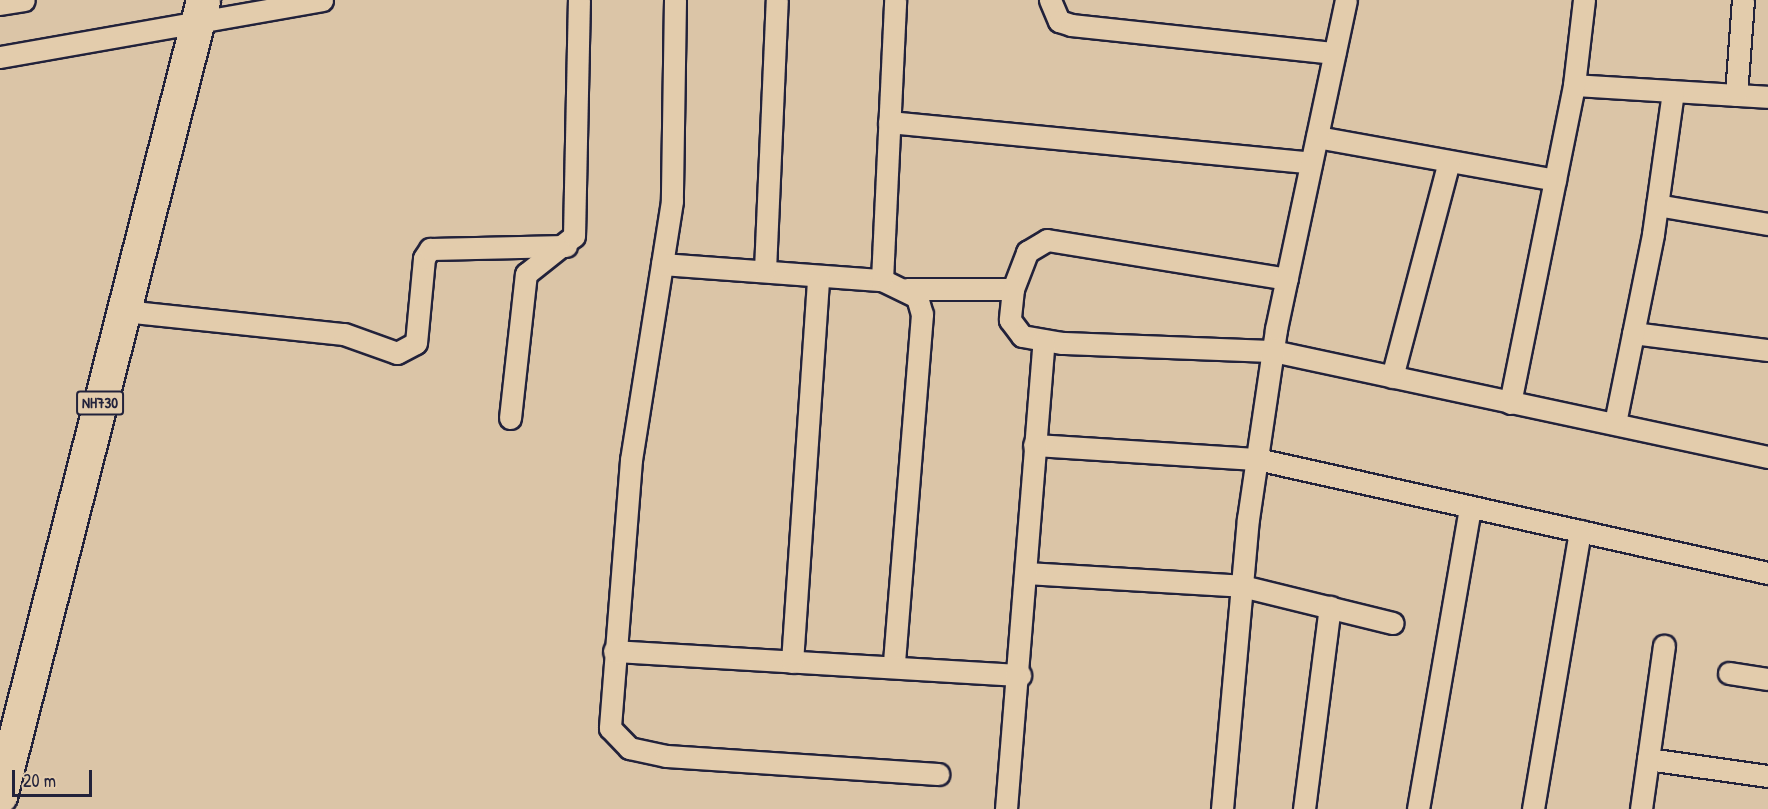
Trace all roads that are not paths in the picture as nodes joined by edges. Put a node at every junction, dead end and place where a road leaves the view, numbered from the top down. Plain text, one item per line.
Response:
1 (322, 0) edge
2 (579, 0) edge
3 (675, 0) edge
4 (777, 0) edge
5 (895, 0) edge
6 (1050, 0) edge
7 (1346, 0) edge
8 (1584, 0) edge
9 (1743, 0) edge
10 (200, 12) edge
11 (1335, 53) junction
12 (0, 57) edge
13 (1575, 85) junction
14 (1673, 92) junction
15 (1736, 95) junction
16 (1768, 97) edge
17 (889, 122) junction
18 (1317, 137) junction
19 (1449, 161) junction
20 (1311, 163) junction
21 (1555, 180) junction
22 (1657, 205) junction
23 (1768, 224) edge
24 (566, 246) junction
25 (662, 264) junction
26 (765, 270) junction
27 (818, 277) junction
28 (1287, 279) junction
29 (882, 280) junction
30 (907, 288) junction
31 (1013, 289) junction
32 (124, 311) junction
33 (1633, 333) junction
34 (1044, 341) junction
35 (1768, 350) edge
36 (1273, 351) junction
37 (1392, 377) junction
38 (1510, 403) junction
39 (510, 418) dead end
40 (1615, 423) junction
41 (1034, 446) junction
42 (1768, 457) edge
43 (1257, 459) junction
44 (1470, 507) junction
45 (1580, 531) junction
46 (1026, 573) junction
47 (1768, 573) edge
48 (1242, 586) junction
49 (1330, 607) junction
50 (1393, 623) dead end
51 (1664, 646) dead end
52 (614, 651) junction
53 (792, 662) junction
54 (894, 665) junction
55 (1729, 673) dead end
56 (1020, 675) junction
57 (1768, 679) edge
58 (1648, 759) junction
59 (938, 774) dead end
60 (1768, 776) edge
61 (0, 796) edge
62 (1006, 809) edge
63 (1222, 809) edge
64 (1304, 809) edge
65 (1418, 809) edge
66 (1533, 809) edge
67 (1641, 809) edge

1 - 10 street
2 - 24 street
3 - 25 street
4 - 26 street
5 - 17 street
6 - 11 street
7 - 11 street
8 - 13 street
9 - 15 street
10 - 12 street
10 - 32 highway, NH730
11 - 18 street
13 - 14 street
13 - 21 street
14 - 15 street
14 - 22 street
15 - 16 street
17 - 20 street
17 - 29 street
18 - 19 street
18 - 20 street
19 - 21 street
19 - 37 street
20 - 28 street
21 - 38 street
22 - 23 street
22 - 33 street
24 - 32 street
24 - 39 street
25 - 26 street
25 - 52 street
26 - 27 street
27 - 29 street
27 - 53 street
28 - 31 street
28 - 36 street
29 - 30 street
30 - 31 street
30 - 54 street
31 - 34 street
32 - 61 highway, NH730
33 - 35 street
33 - 40 street
34 - 36 street
34 - 41 street
36 - 37 street
36 - 43 street
37 - 38 street
38 - 40 street
40 - 42 street
41 - 43 street
41 - 46 street
43 - 44 street
43 - 48 street
44 - 45 street
44 - 65 street
45 - 47 street
45 - 66 street
46 - 48 street
46 - 56 street
48 - 49 street
48 - 63 street
49 - 50 street
49 - 64 street
51 - 58 street
52 - 53 street
52 - 59 street
53 - 54 street
54 - 56 street
55 - 57 street
56 - 62 street
58 - 60 street
58 - 67 street

